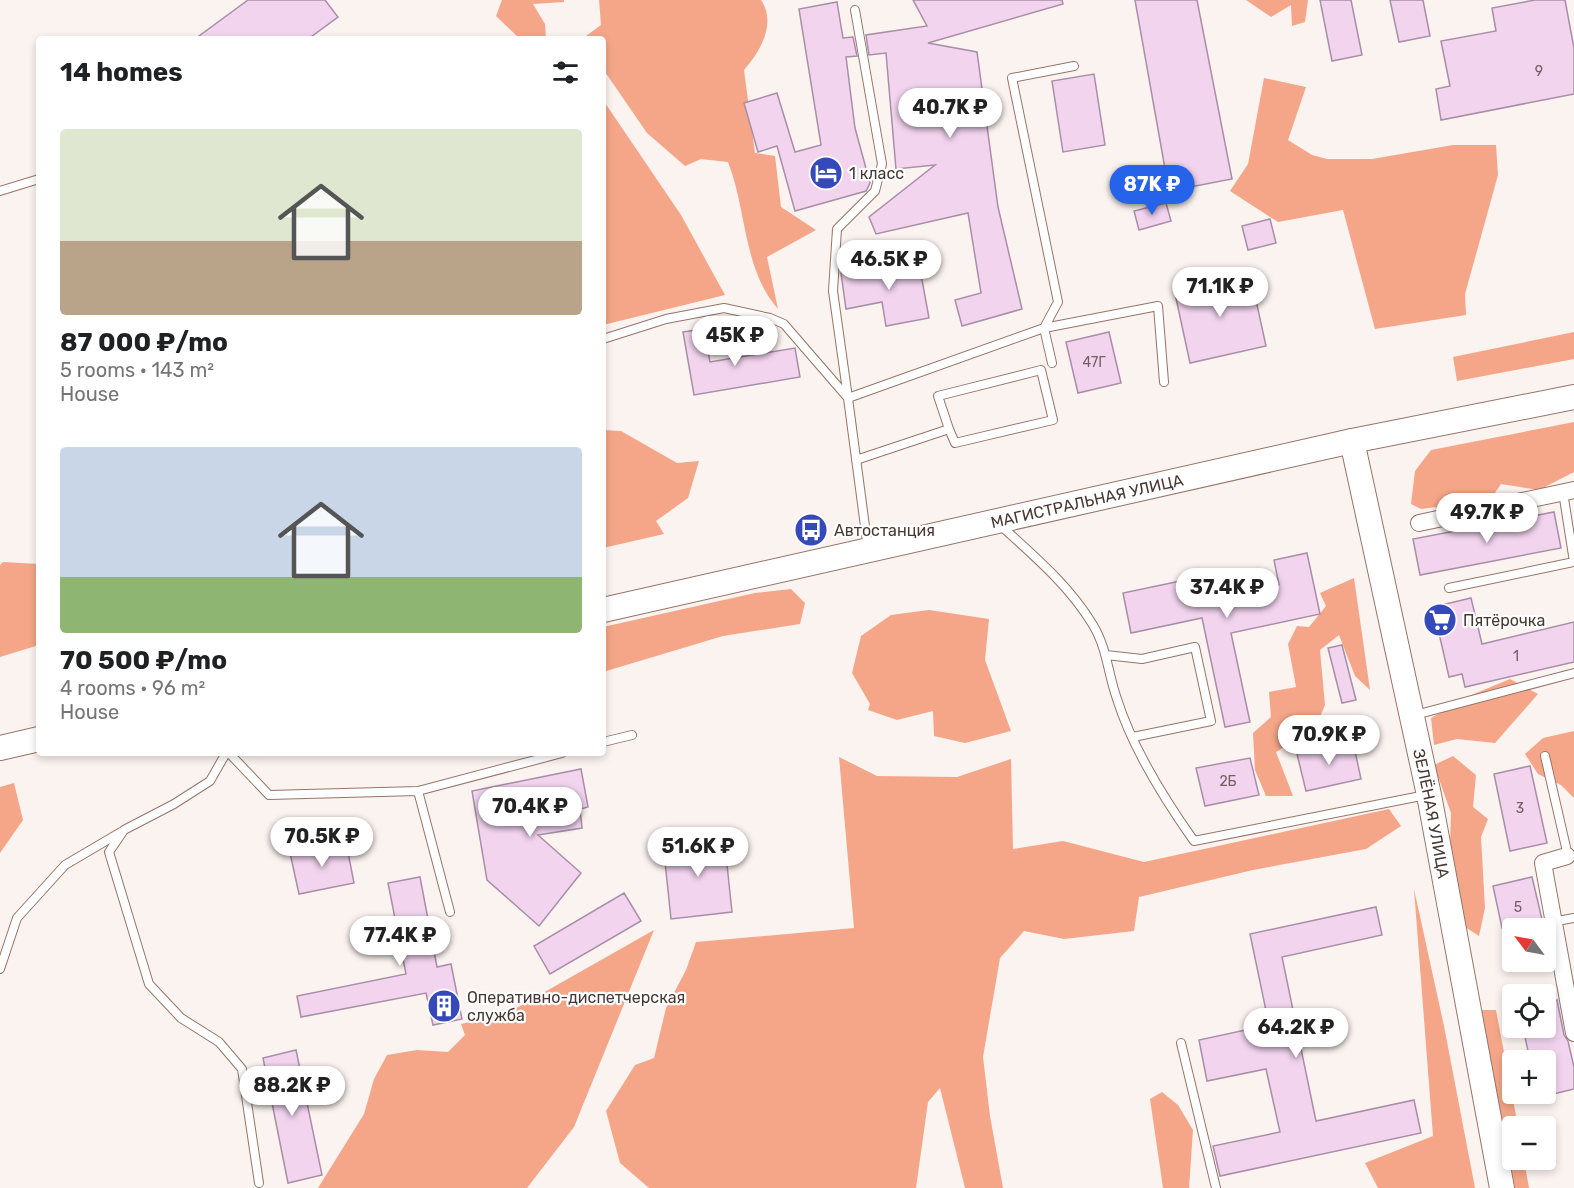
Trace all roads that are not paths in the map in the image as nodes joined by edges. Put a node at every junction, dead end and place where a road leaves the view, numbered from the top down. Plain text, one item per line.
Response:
1 (855, 10) dead end
2 (1074, 66) dead end
3 (36, 180) edge
4 (0, 192) edge
5 (1044, 328) junction
6 (606, 338) edge
7 (1052, 363) dead end
8 (1164, 382) dead end
9 (1574, 397) edge
10 (848, 398) junction
11 (949, 429) junction
12 (1352, 441) junction
13 (856, 460) junction
14 (1568, 491) edge
15 (997, 522) junction
16 (1419, 523) dead end
17 (868, 551) junction
18 (1574, 562) edge
19 (1449, 588) dead end
20 (606, 609) edge
21 (1106, 655) junction
22 (1574, 673) edge
23 (1412, 715) junction
24 (632, 735) dead end
25 (1133, 737) junction
26 (36, 740) edge
27 (606, 741) edge
28 (0, 748) edge
29 (226, 756) edge
30 (231, 756) edge
31 (551, 756) edge
32 (1545, 756) dead end
33 (418, 791) junction
34 (1429, 795) junction
35 (124, 830) junction
36 (1571, 856) edge
37 (450, 912) dead end
38 (1551, 918) edge
39 (1574, 918) edge
40 (1556, 921) edge
41 (1556, 944) edge
42 (0, 969) edge
43 (1573, 1036) edge
44 (1181, 1043) dead end
45 (259, 1183) dead end
46 (1216, 1188) edge
47 (1502, 1188) edge

1 - 10 lane
2 - 5 lane
3 - 4 lane
5 - 7 lane
5 - 8 lane
5 - 10 lane
6 - 10 lane
9 - 12 main road, МАГИСТРАЛЬНАЯ УЛИЦА
10 - 13 lane
11 - 11 lane
11 - 13 lane
12 - 15 main road, МАГИСТРАЛЬНАЯ УЛИЦА
12 - 23 main road, ЗЕЛЁНАЯ УЛИЦА
13 - 17 lane
14 - 16 street
14 - 18 lane
15 - 17 main road, МАГИСТРАЛЬНАЯ УЛИЦА
15 - 21 lane
17 - 20 main road, МАГИСТРАЛЬНАЯ УЛИЦА
18 - 19 lane
21 - 25 lane
21 - 25 lane
22 - 23 lane
23 - 34 main road, ЗЕЛЁНАЯ УЛИЦА
24 - 27 lane
25 - 34 lane
26 - 28 main road
29 - 35 lane
30 - 33 lane
31 - 33 lane
32 - 36 lane
33 - 37 lane
34 - 47 main road, ЗЕЛЁНАЯ УЛИЦА
35 - 42 lane
35 - 45 lane
36 - 38 street
39 - 40 lane
41 - 43 street
44 - 46 lane

